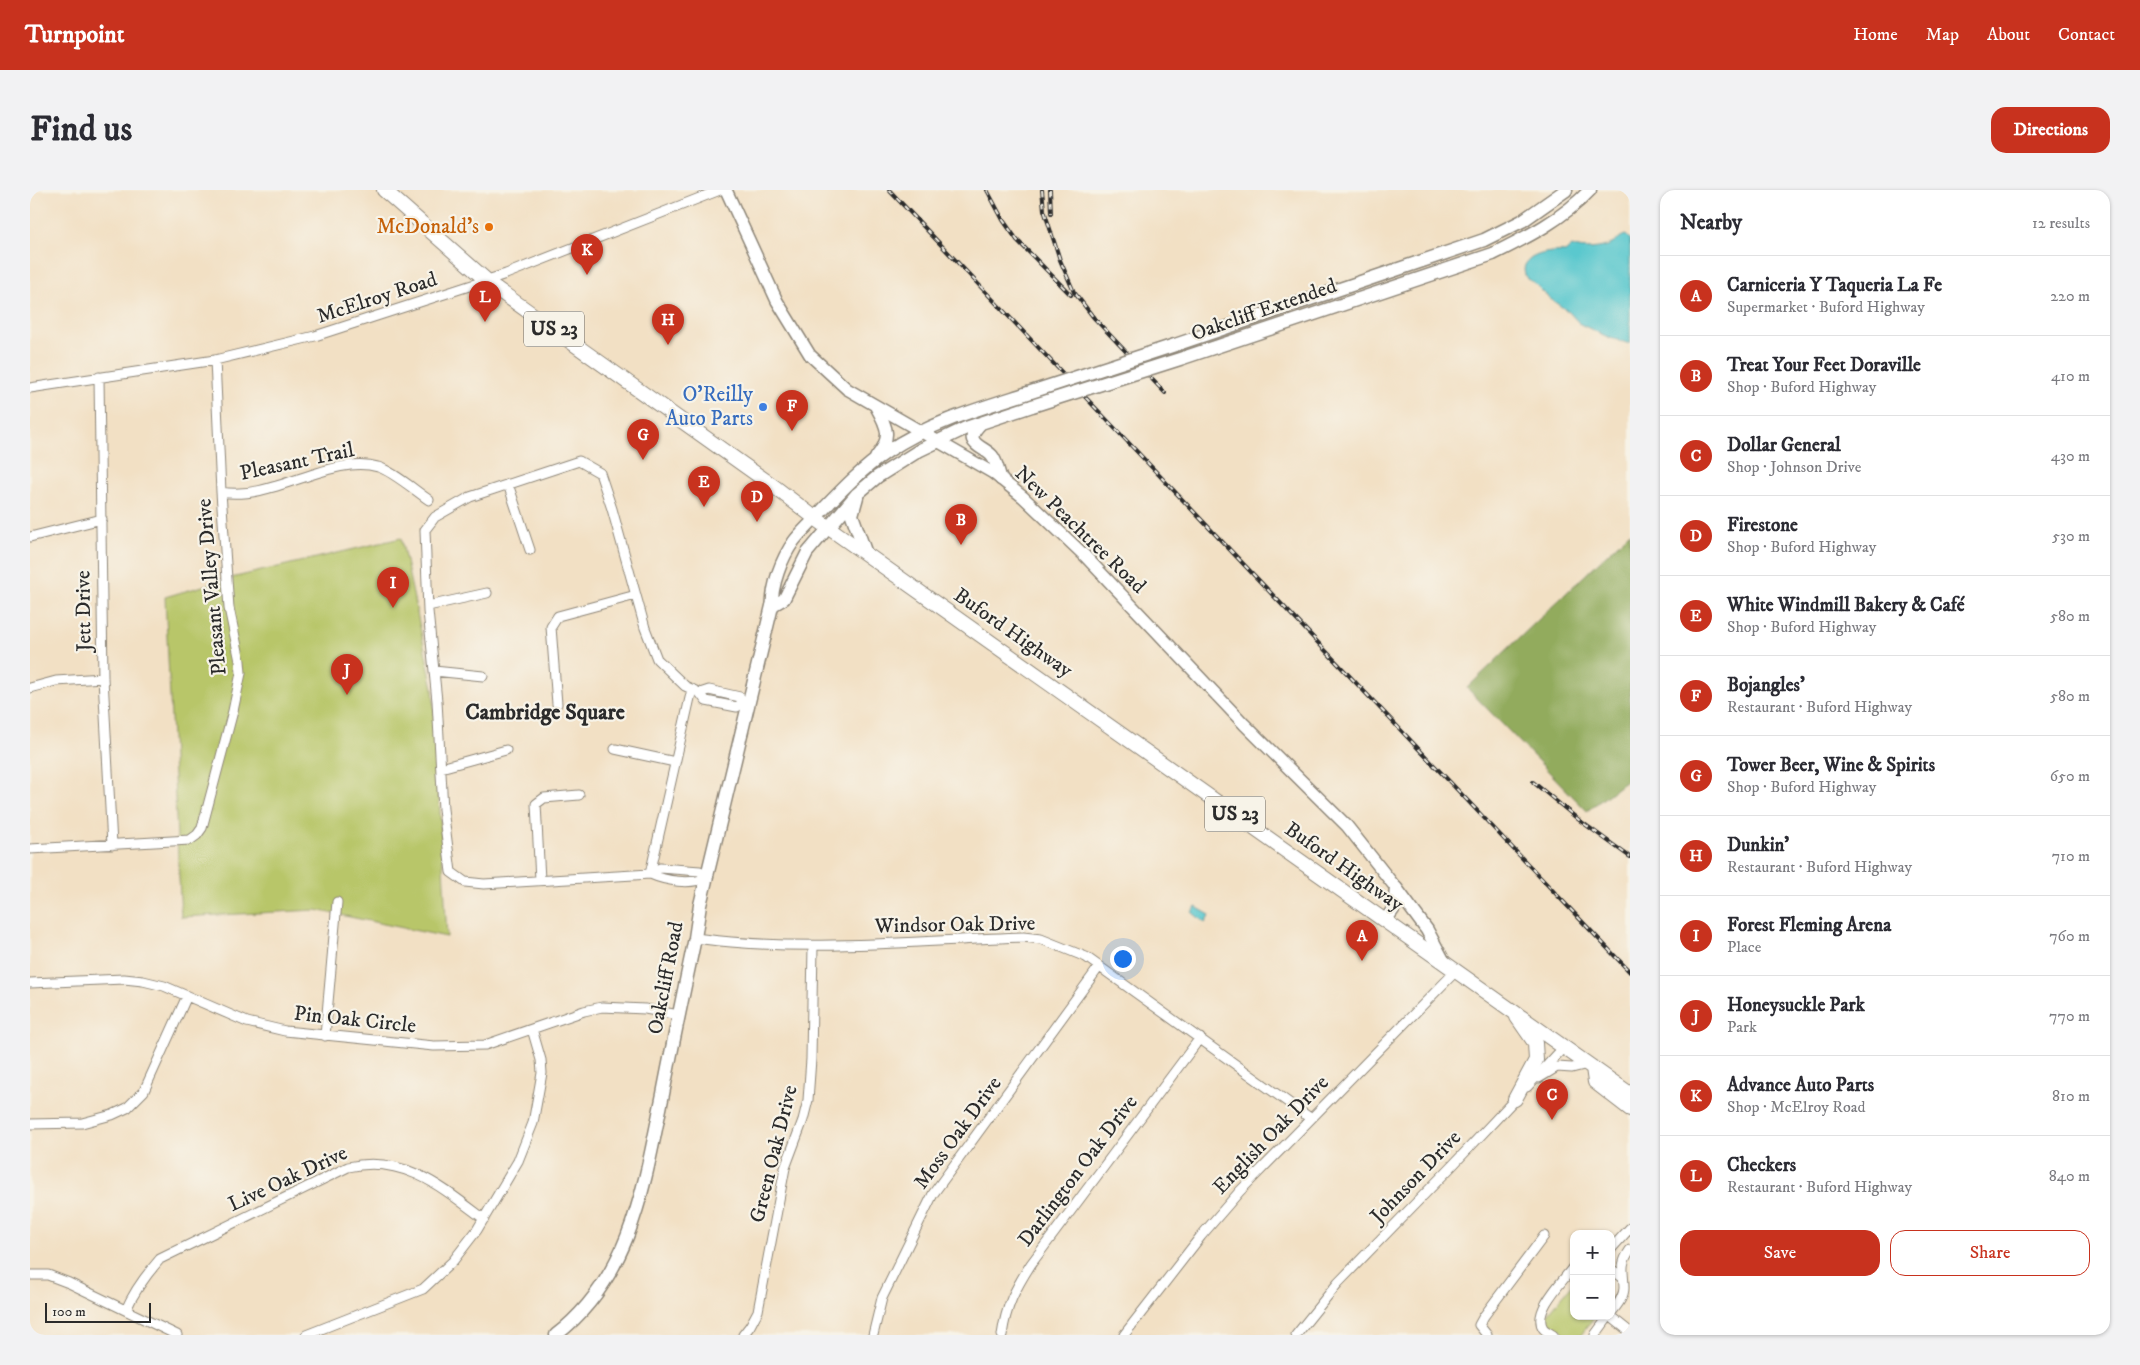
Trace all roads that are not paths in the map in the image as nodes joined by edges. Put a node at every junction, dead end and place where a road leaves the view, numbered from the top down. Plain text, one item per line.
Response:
1 (384, 190) edge
2 (720, 190) edge
3 (726, 190) edge
4 (1566, 190) edge
5 (1590, 190) edge
6 (488, 281) junction
7 (215, 360) junction
8 (99, 376) junction
9 (30, 388) edge
10 (875, 406) junction
11 (981, 424) junction
12 (921, 433) junction
13 (938, 442) junction
14 (871, 464) junction
15 (1001, 480) junction
16 (508, 484) junction
17 (221, 492) junction
18 (858, 494) junction
19 (429, 500) dead end
20 (816, 518) junction
21 (102, 519) junction
22 (829, 527) junction
23 (30, 537) edge
24 (530, 550) dead end
25 (866, 554) junction
26 (487, 593) dead end
27 (636, 595) junction
28 (428, 606) junction
29 (772, 606) junction
30 (434, 671) junction
31 (483, 676) dead end
32 (103, 678) junction
33 (30, 688) edge
34 (696, 691) junction
35 (745, 703) junction
36 (557, 704) dead end
37 (615, 749) dead end
38 (506, 750) dead end
39 (675, 762) junction
40 (441, 768) junction
41 (579, 795) dead end
42 (112, 845) junction
43 (30, 849) edge
44 (650, 874) junction
45 (706, 878) junction
46 (540, 880) junction
47 (1396, 888) junction
48 (337, 902) dead end
49 (1385, 921) junction
50 (695, 938) junction
51 (813, 946) junction
52 (1444, 962) junction
53 (1099, 966) junction
54 (1457, 970) junction
55 (30, 983) edge
56 (187, 996) junction
57 (1511, 1008) junction
58 (679, 1014) junction
59 (532, 1029) junction
60 (325, 1036) junction
61 (1200, 1038) junction
62 (1564, 1047) junction
63 (1591, 1066) junction
64 (1528, 1085) junction
65 (1630, 1094) edge
66 (1515, 1099) junction
67 (1630, 1109) edge
68 (1310, 1118) junction
69 (30, 1124) edge
70 (484, 1219) junction
71 (1629, 1230) edge
72 (1544, 1236) dead end
73 (1615, 1245) edge
74 (1630, 1250) edge
75 (1570, 1271) edge
76 (1615, 1272) edge
77 (30, 1275) edge
78 (1622, 1277) junction
79 (1615, 1307) edge
80 (126, 1310) junction
81 (1606, 1320) edge
82 (1614, 1320) edge
83 (1544, 1332) edge
84 (1630, 1332) edge
85 (177, 1335) edge
86 (306, 1335) edge
87 (556, 1335) edge
88 (743, 1335) edge
89 (873, 1335) edge
90 (1002, 1335) edge
91 (1124, 1335) edge
92 (1296, 1335) edge
93 (1487, 1335) edge
94 (1553, 1335) edge
95 (1595, 1335) edge

1 - 6 main road, Buford Highway / US 23
2 - 6 street, McElroy Road
3 - 10 street, New Peachtree Road
4 - 12 main road, Oakcliff Extended, bridge
5 - 11 main road, Oakcliff Extended, bridge
6 - 7 street, McElroy Road
6 - 20 main road, Buford Highway / US 23
7 - 8 street, McElroy Road
7 - 17 street, Pleasant Valley Drive
8 - 9 street, McElroy Road
8 - 21 street, Jett Drive
10 - 12 street, New Peachtree Road
10 - 14 street
11 - 13 main road, Oakcliff Extended
11 - 15 main road
12 - 13 street, New Peachtree Road
12 - 14 main road, Oakcliff Road
13 - 15 street, New Peachtree Road
13 - 18 main road
14 - 20 main road, Oakcliff Road
15 - 47 street, New Peachtree Road
16 - 24 street
16 - 27 street
16 - 28 street
17 - 19 street, Pleasant Trail
17 - 42 street, Pleasant Valley Drive
18 - 22 main road
18 - 25 main road
20 - 22 main road, Buford Highway / US 23
20 - 29 street, Oakcliff Road
21 - 23 street
21 - 32 street, Jett Drive
22 - 25 main road, Buford Highway / US 23
22 - 29 street
25 - 49 main road, Buford Highway / US 23
26 - 28 street
27 - 34 street
27 - 36 street
28 - 30 street
29 - 35 main road, Oakcliff Road
30 - 31 street
30 - 40 street
32 - 33 street
32 - 42 street, Jett Drive
34 - 35 street
34 - 39 street
35 - 45 main road, Oakcliff Road
37 - 39 street
38 - 40 street
39 - 44 street
40 - 46 street
41 - 46 street
42 - 43 street
44 - 45 street
44 - 46 street
45 - 50 main road, Oakcliff Road
47 - 49 main road
47 - 52 main road
48 - 60 street
49 - 52 main road, Buford Highway / US 23
50 - 51 street, Windsor Oak Drive
50 - 58 main road, Oakcliff Road
51 - 53 street, Windsor Oak Drive
51 - 88 street, Green Oak Drive
52 - 54 main road, Buford Highway / US 23
53 - 61 street, Windsor Oak Drive
53 - 89 street, Moss Oak Drive
54 - 57 main road, Buford Highway / US 23
54 - 68 street, English Oak Drive
55 - 56 street, Pin Oak Circle
56 - 60 street, Pin Oak Circle
56 - 69 street
57 - 62 main road, Buford Highway / US 23
57 - 66 main road
58 - 59 street, Pin Oak Circle
58 - 87 main road, Oakcliff Road
59 - 60 street, Pin Oak Circle
59 - 70 street
61 - 68 street, Windsor Oak Drive
61 - 90 street, Darlington Oak Drive
62 - 63 main road, Buford Highway / US 23
62 - 64 street, Johnson Drive
63 - 64 street
63 - 65 main road, Buford Highway / US 23
63 - 67 main road
64 - 66 street, Johnson Drive
66 - 92 street, Johnson Drive
68 - 91 street, English Oak Drive
70 - 80 street, Live Oak Drive
70 - 86 street
71 - 73 street
72 - 93 street
74 - 78 street
75 - 83 street
76 - 78 street
77 - 80 street
78 - 79 street
80 - 85 street
81 - 95 street
82 - 84 street
83 - 94 street

